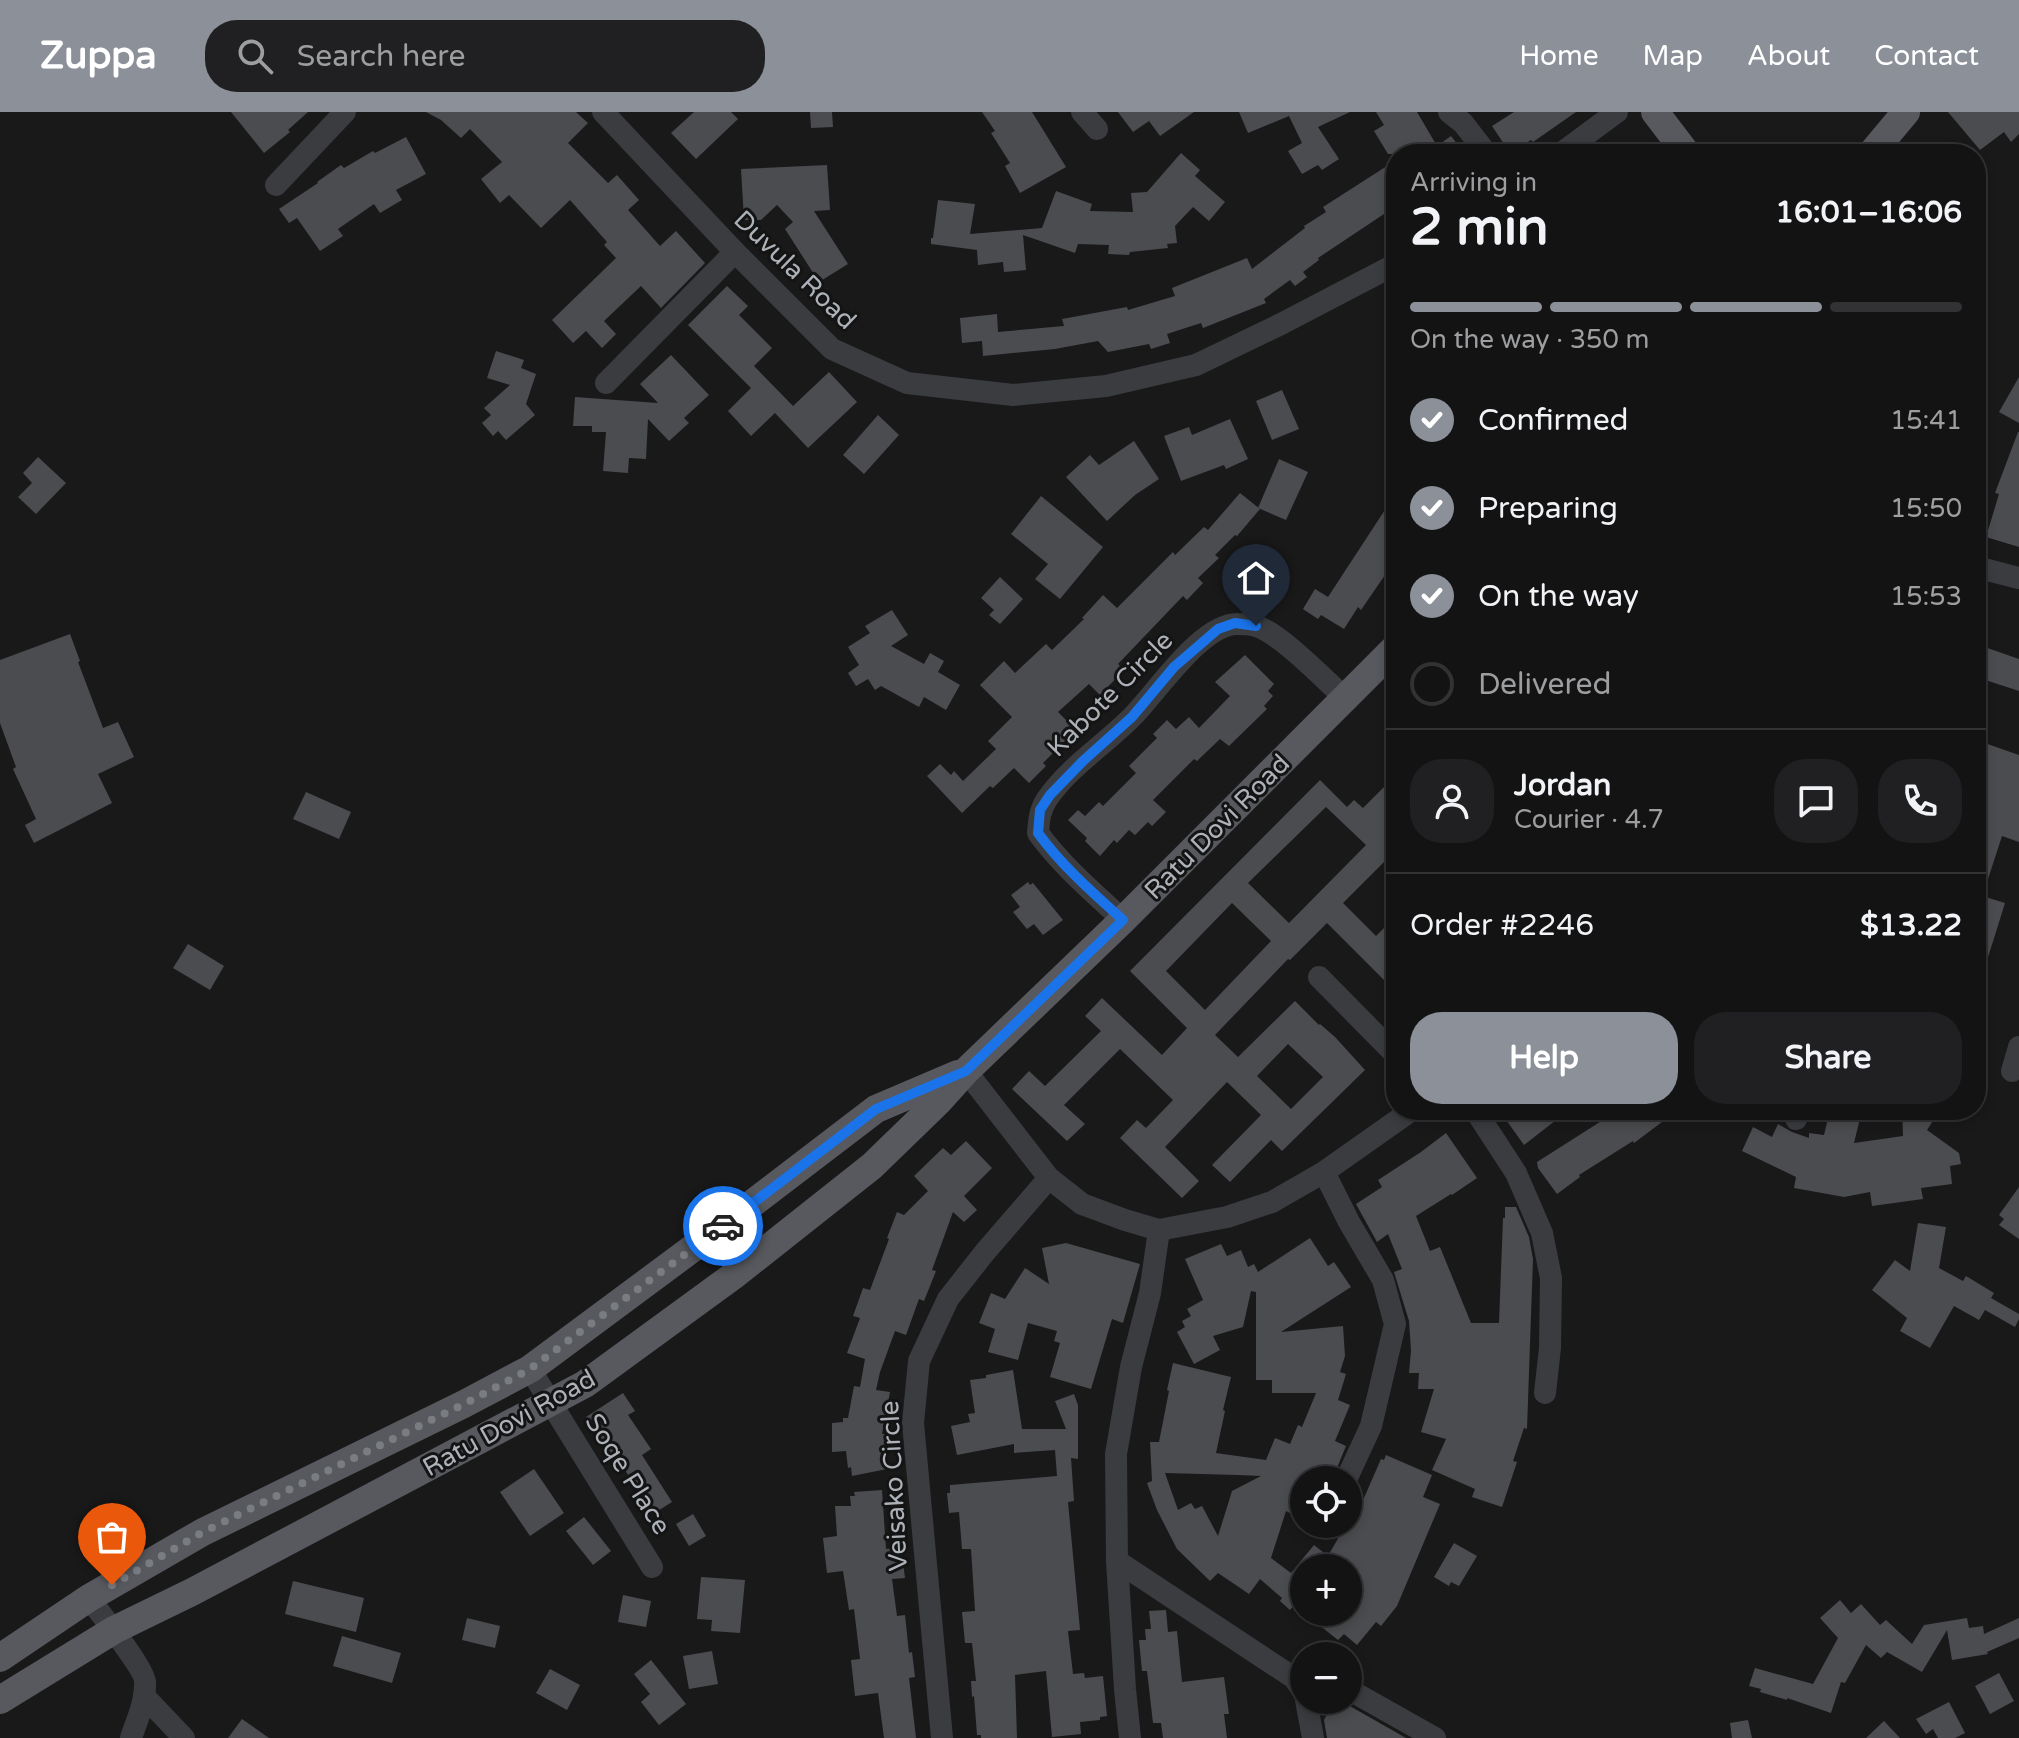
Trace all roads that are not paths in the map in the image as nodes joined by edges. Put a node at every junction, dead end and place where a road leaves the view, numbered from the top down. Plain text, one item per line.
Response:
1 (345, 112) edge
2 (603, 112) edge
3 (1449, 112) edge
4 (1617, 112) edge
5 (1655, 112) edge
6 (1906, 112) edge
7 (1479, 144) edge
8 (1574, 144) edge
9 (1679, 144) edge
10 (1879, 144) edge
11 (276, 185) dead end
12 (735, 252) junction
13 (1386, 269) edge
14 (606, 383) dead end
15 (1986, 570) edge
16 (2019, 578) edge
17 (1386, 657) edge
18 (1346, 699) junction
19 (1123, 920) junction
20 (1319, 977) dead end
21 (1386, 1045) edge
22 (2019, 1047) edge
23 (966, 1071) junction
24 (2012, 1071) dead end
25 (1398, 1120) edge
26 (1482, 1120) edge
27 (1324, 1172) junction
28 (1049, 1178) junction
29 (1159, 1230) junction
30 (530, 1369) junction
31 (1545, 1393) dead end
32 (551, 1402) junction
33 (1352, 1466) edge
34 (1117, 1561) junction
35 (652, 1567) dead end
36 (89, 1598) junction
37 (114, 1630) junction
38 (0, 1658) edge
39 (1290, 1676) edge
40 (144, 1696) junction
41 (1362, 1697) edge
42 (0, 1700) edge
43 (1309, 1714) edge
44 (131, 1738) edge
45 (184, 1738) edge
46 (942, 1738) edge
47 (1130, 1738) edge
48 (1313, 1738) edge
49 (1435, 1738) edge

1 - 11 street
2 - 12 street, Duvula Road
3 - 7 street
4 - 8 street
5 - 9 main road
6 - 10 main road
12 - 13 street, Duvula Road
12 - 14 street
15 - 16 street
17 - 18 main road, Ratu Dovi Road
18 - 19 main road, Ratu Dovi Road
18 - 19 street, Kabote Circle
19 - 23 main road, Ratu Dovi Road
20 - 21 street
22 - 24 street
23 - 28 street
23 - 30 main road, Ratu Dovi Road
23 - 32 main road, Ratu Dovi Road
25 - 27 street
26 - 31 street
27 - 29 street
27 - 33 street
28 - 29 street
28 - 46 street, Veisako Circle
29 - 34 street
30 - 32 street, Soqe Place
30 - 36 main road, Ratu Dovi Road
32 - 35 street, Soqe Place
32 - 37 main road, Ratu Dovi Road
34 - 39 street
34 - 47 street
36 - 37 street
36 - 38 main road, Ratu Dovi Road
37 - 40 street
37 - 42 main road, Ratu Dovi Road
40 - 44 street
40 - 45 street
41 - 49 street
43 - 48 street

